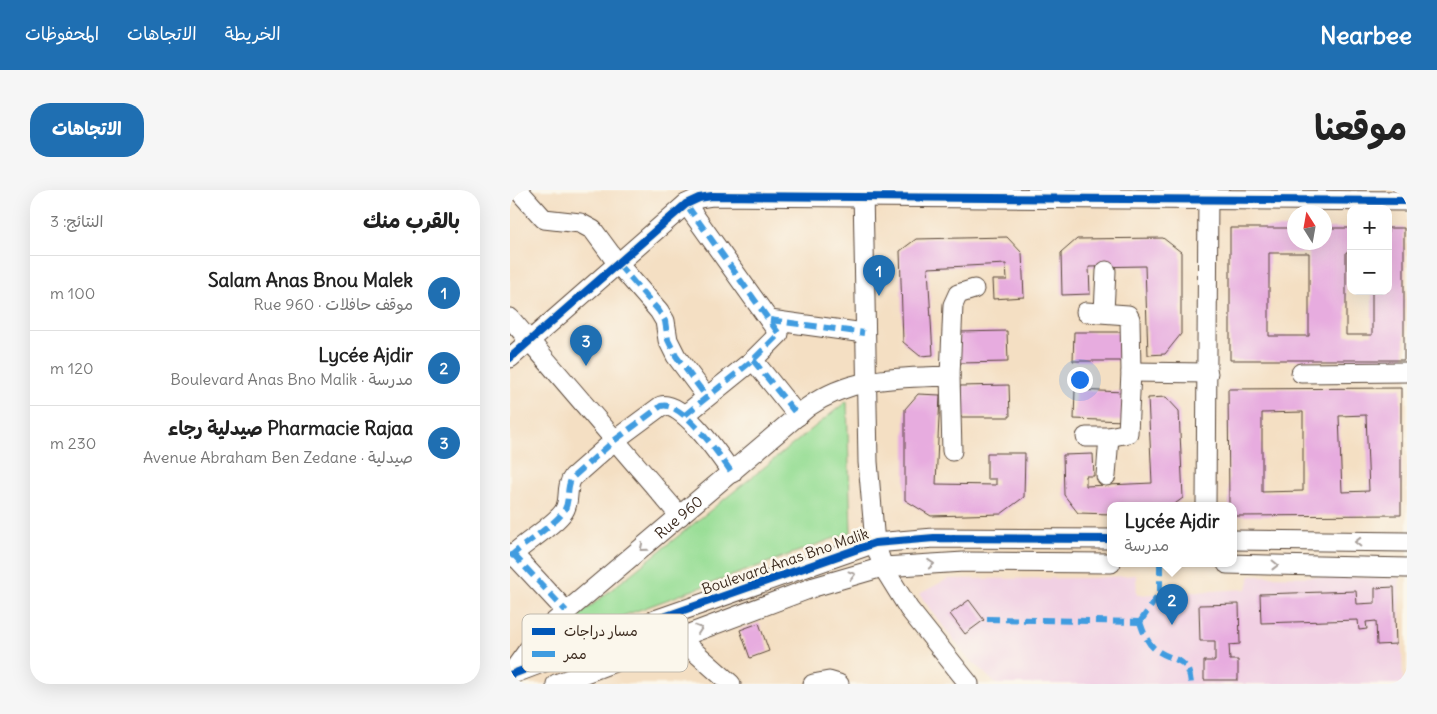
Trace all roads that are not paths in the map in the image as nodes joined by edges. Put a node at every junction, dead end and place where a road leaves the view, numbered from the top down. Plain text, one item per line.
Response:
1 (518, 190) edge
2 (780, 193) edge
3 (863, 194) edge
4 (966, 194) edge
5 (1208, 195) edge
6 (695, 197) edge
7 (1407, 201) edge
8 (618, 264) junction
9 (1106, 271) dead end
10 (974, 289) dead end
11 (510, 318) edge
12 (770, 320) junction
13 (864, 333) junction
14 (530, 342) junction
15 (510, 358) edge
16 (753, 360) junction
17 (1131, 372) junction
18 (1407, 372) edge
19 (1208, 373) junction
20 (1301, 373) dead end
21 (950, 376) junction
22 (866, 381) junction
23 (706, 396) junction
24 (685, 415) junction
25 (798, 416) junction
26 (1086, 437) dead end
27 (1109, 437) junction
28 (615, 440) junction
29 (952, 451) dead end
30 (732, 473) junction
31 (1106, 476) dead end
32 (1206, 502) edge
33 (680, 516) junction
34 (1107, 539) edge
35 (1237, 540) edge
36 (1407, 542) edge
37 (875, 544) junction
38 (512, 555) edge
39 (1107, 563) edge
40 (1237, 564) edge
41 (883, 568) junction
42 (1407, 568) edge
43 (566, 611) junction
44 (563, 614) edge
45 (672, 614) edge
46 (688, 633) edge
47 (688, 647) edge
48 (522, 659) edge
49 (522, 670) edge
50 (587, 672) edge
51 (510, 675) edge
52 (556, 684) edge
53 (730, 684) edge
54 (812, 684) edge
55 (839, 684) edge
56 (969, 684) edge

1 - 8 street
2 - 3 street
2 - 6 street
3 - 4 street
3 - 13 street
4 - 5 street
5 - 7 street
5 - 19 street
6 - 8 street
6 - 12 street
8 - 14 street
8 - 23 street
9 - 17 street
10 - 21 street
11 - 14 street
12 - 13 street
12 - 16 street
13 - 22 street
14 - 15 street
14 - 28 street
16 - 23 street
16 - 25 street
17 - 19 street
17 - 27 street
18 - 20 street
19 - 32 street
21 - 22 street, Rue 960
21 - 29 street
22 - 25 street, Rue 960
22 - 37 street
23 - 24 street
24 - 28 street
24 - 30 street
25 - 30 street, Rue 960
26 - 27 street
27 - 31 street
28 - 33 street
28 - 38 street
30 - 33 street, Rue 960
33 -> 43 street, Rue 960
34 - 37 street, Boulevard Anas Bno Malik
36 -> 35 street
37 - 41 street
37 - 45 street, Boulevard Anas Bno Malik
38 - 43 street
41 -> 39 street
40 -> 42 street
46 -> 41 street
41 - 56 street
43 - 44 street, Rue 960
47 - 53 street
48 - 51 street, Rue 960
49 - 51 street, Boulevard Anas Bno Malik
50 - 52 street
54 - 55 street

